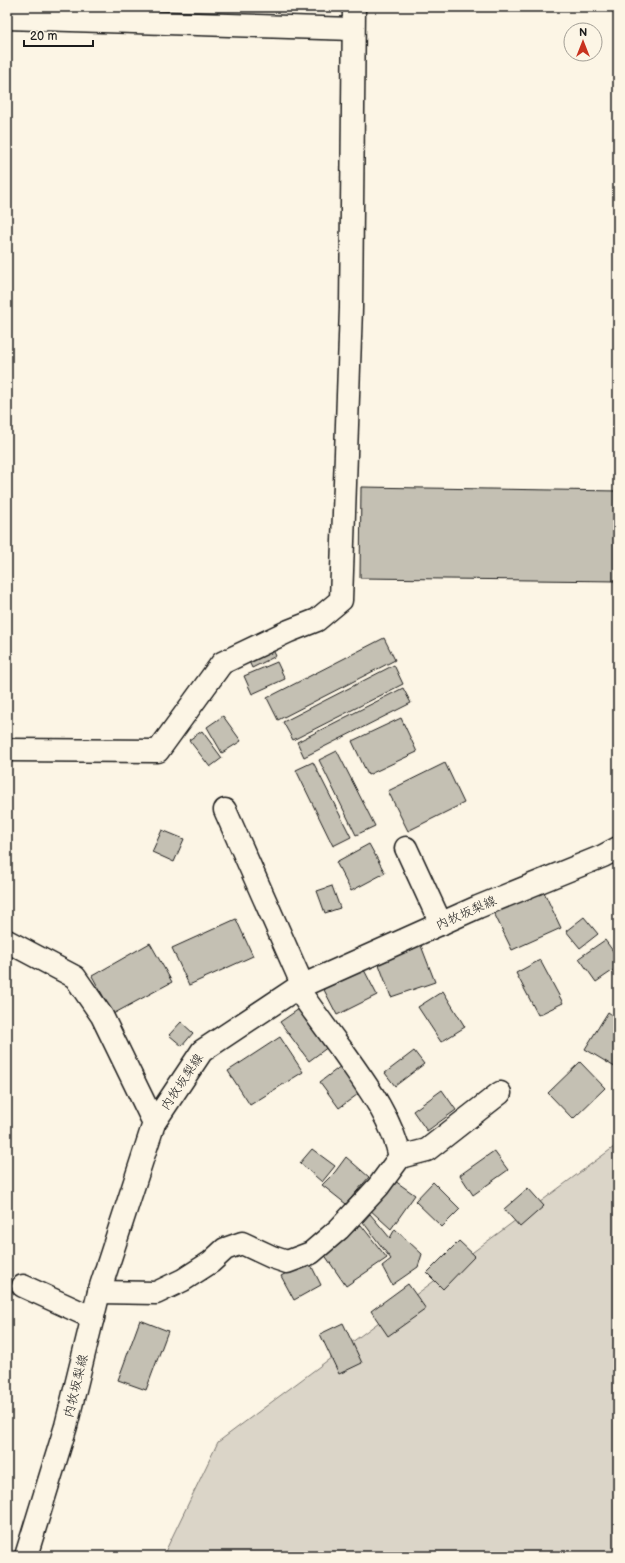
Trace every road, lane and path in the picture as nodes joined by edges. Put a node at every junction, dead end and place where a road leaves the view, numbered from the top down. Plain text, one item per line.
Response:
1 (354, 7) edge
2 (7, 18) edge
3 (353, 29) junction
4 (7, 750) edge
5 (225, 810) dead end
6 (406, 848) dead end
7 (618, 848) edge
8 (441, 924) junction
9 (7, 941) edge
10 (300, 987) junction
11 (500, 1093) dead end
12 (154, 1123) junction
13 (400, 1157) junction
14 (23, 1286) dead end
15 (99, 1292) junction
16 (93, 1318) junction
17 (26, 1556) edge

1 - 3 street
2 - 3 street
3 - 4 street
5 - 10 street
6 - 8 street
7 - 8 street, 内牧坂梨線
8 - 10 street, 内牧坂梨線
9 - 12 street
10 - 12 street, 内牧坂梨線
10 - 13 street
11 - 13 street
12 - 15 street, 内牧坂梨線
13 - 15 street
14 - 16 street
15 - 16 street, 内牧坂梨線
16 - 17 street, 内牧坂梨線

